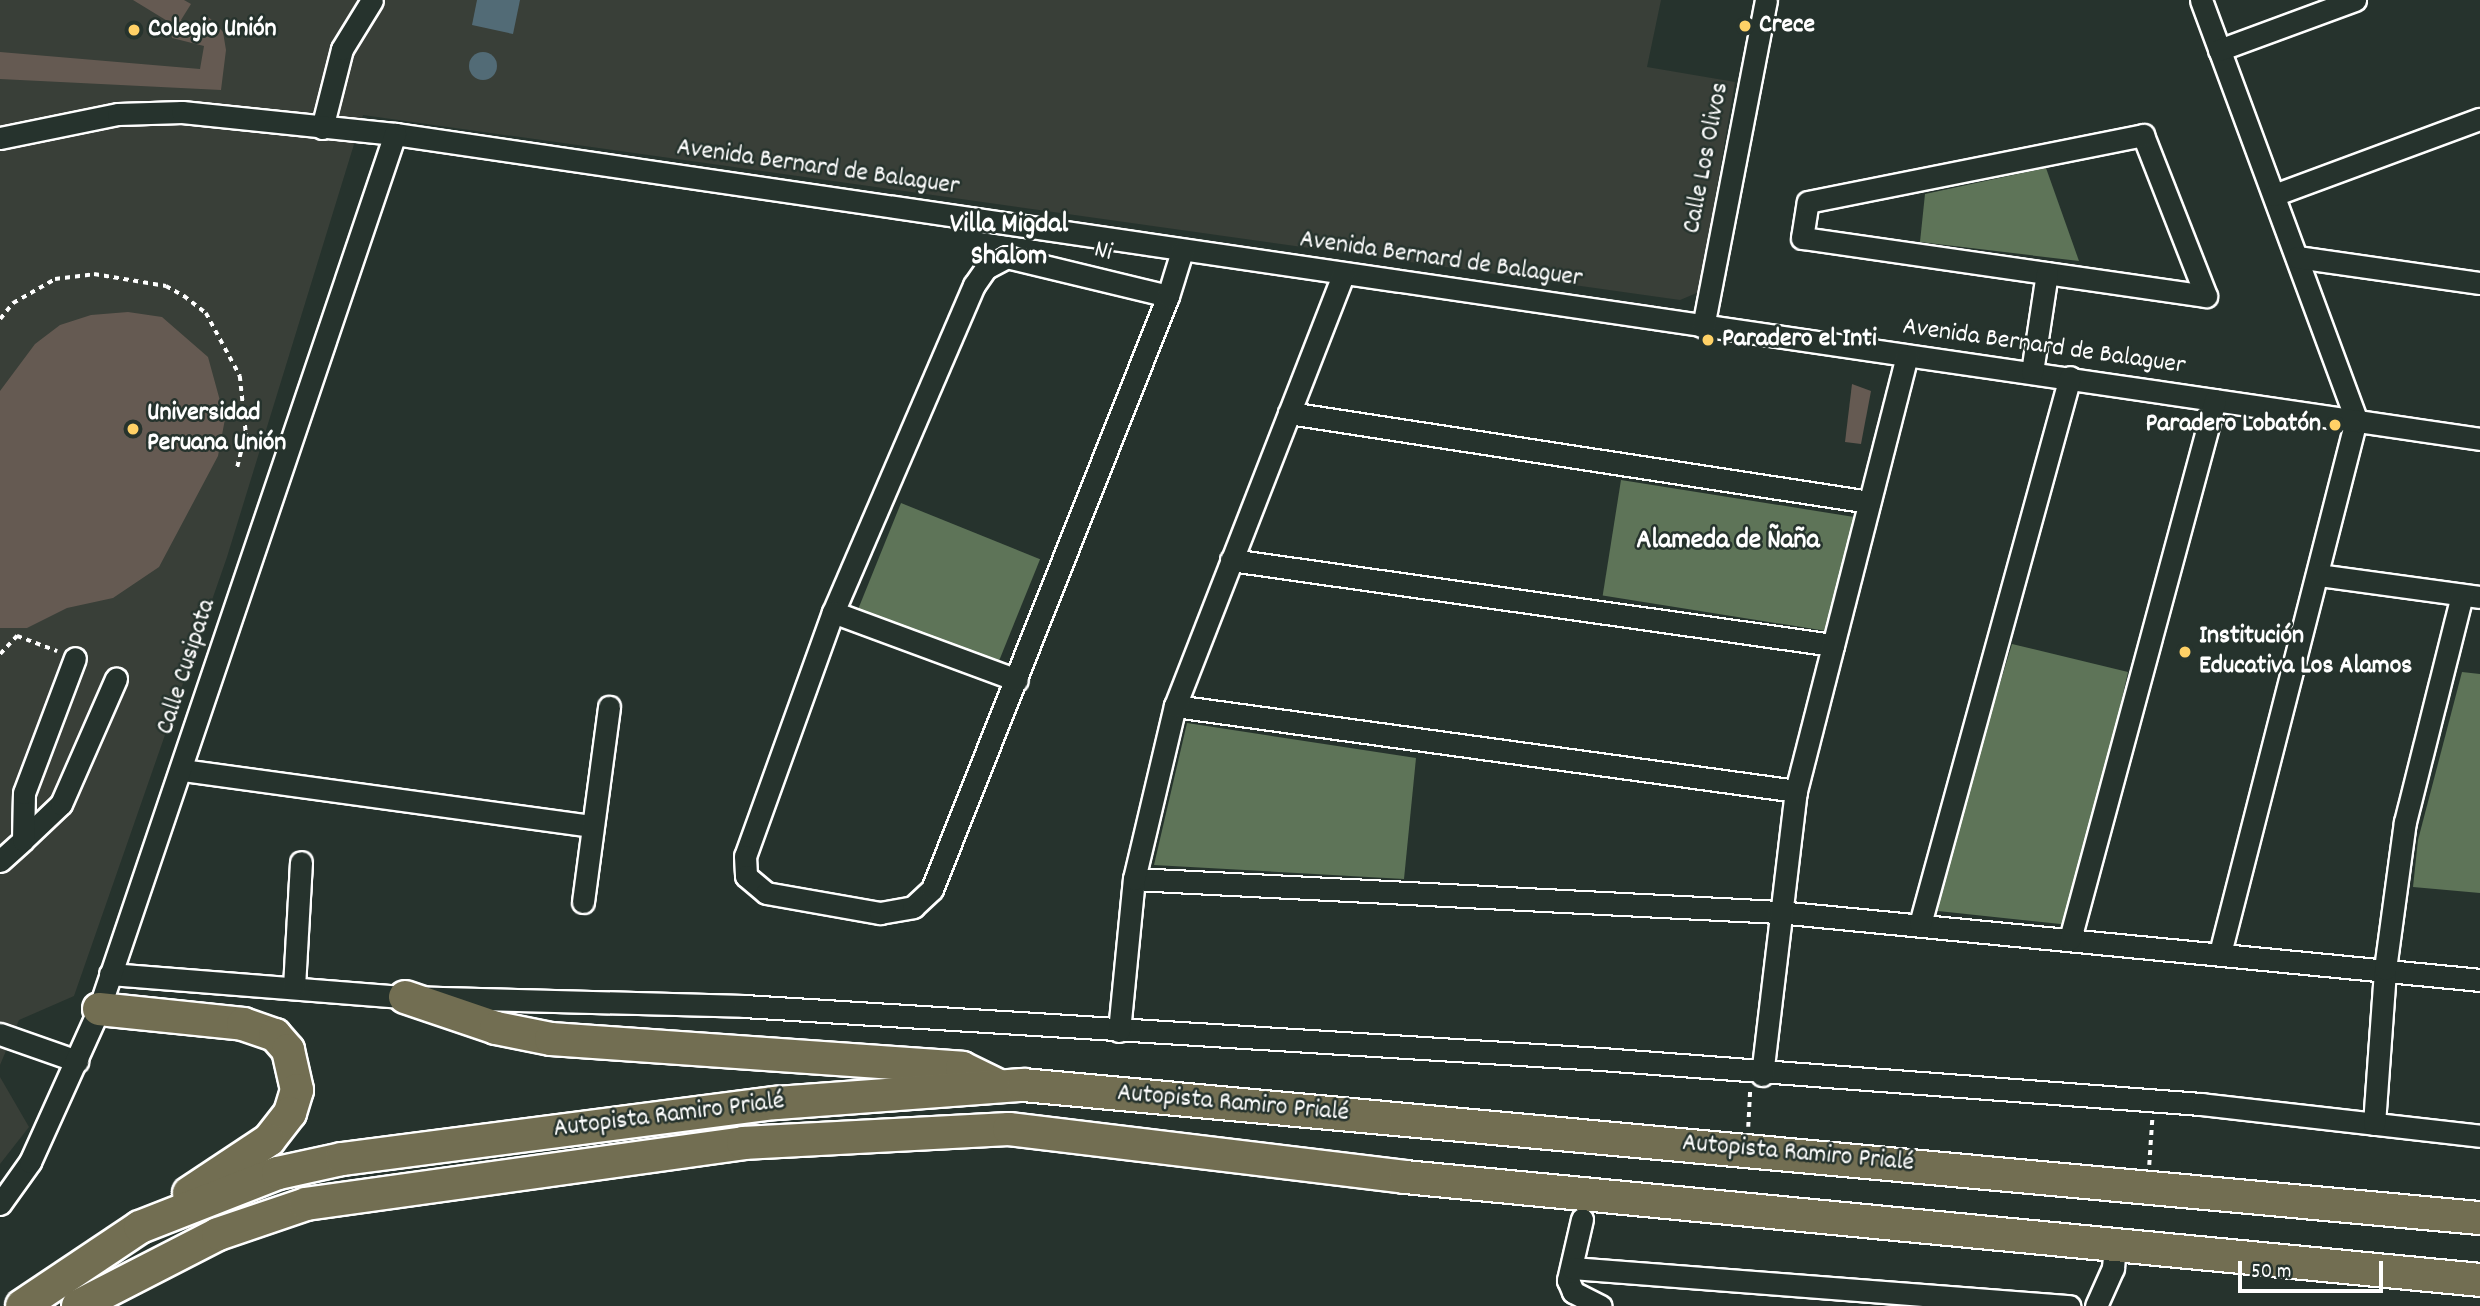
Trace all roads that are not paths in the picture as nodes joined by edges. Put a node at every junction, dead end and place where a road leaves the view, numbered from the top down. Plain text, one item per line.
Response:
1 (372, 0) edge
2 (1766, 0) edge
3 (2201, 0) edge
4 (2355, 0) edge
5 (2219, 50) junction
6 (2480, 119) edge
7 (322, 128) junction
8 (395, 134) junction
9 (0, 138) edge
10 (2274, 195) junction
11 (1182, 251) junction
12 (2297, 257) junction
13 (2047, 273) junction
14 (1343, 274) junction
15 (2480, 283) edge
16 (1168, 296) junction
17 (1703, 327) junction
18 (1907, 356) junction
19 (2032, 372) junction
20 (2070, 377) junction
21 (2215, 400) junction
22 (1289, 413) junction
23 (2356, 420) junction
24 (2480, 439) edge
25 (1869, 502) junction
26 (1231, 560) junction
27 (2319, 575) junction
28 (2471, 596) edge
29 (833, 612) junction
30 (1833, 645) junction
31 (75, 658) dead end
32 (116, 679) dead end
33 (1017, 680) junction
34 (1175, 706) junction
35 (609, 707) dead end
36 (183, 770) junction
37 (1796, 791) junction
38 (591, 826) junction
39 (23, 840) junction
40 (0, 861) edge
41 (301, 862) dead end
42 (1134, 880) junction
43 (583, 902) dead end
44 (1778, 912) junction
45 (1920, 924) junction
46 (2070, 939) junction
47 (2220, 953) junction
48 (2385, 969) junction
49 (110, 974) junction
50 (2480, 980) edge
51 (293, 987) junction
52 (405, 997) junction
53 (99, 1009) junction
54 (1119, 1031) junction
55 (0, 1034) edge
56 (77, 1062) junction
57 (1756, 1074) junction
58 (1000, 1087) junction
59 (2374, 1124) junction
60 (2480, 1136) edge
61 (0, 1204) edge
62 (2480, 1217) edge
63 (1582, 1219) dead end
64 (140, 1227) junction
65 (2115, 1245) junction
66 (1572, 1268) junction
67 (2480, 1280) edge
68 (22, 1306) edge
69 (78, 1306) edge
70 (1601, 1306) edge
71 (2070, 1306) edge
72 (2096, 1306) edge

1 - 7 street
2 - 17 street, Calle Los Olivos
3 - 5 street
4 - 5 street
5 - 10 street
6 - 10 street
7 - 8 street, Avenida Bernard de Balaguer
7 - 9 street, Avenida Bernard de Balaguer
8 - 11 street, Avenida Bernard de Balaguer
8 - 36 street, Calle Cusipata
10 - 12 street
11 - 14 street, Avenida Bernard de Balaguer
11 - 16 street
12 - 15 street
12 - 23 street
13 - 13 street
13 - 19 street
14 - 17 street, Avenida Bernard de Balaguer
14 - 22 street
16 - 29 street, Ni
16 - 33 street
17 - 18 street, Avenida Bernard de Balaguer
18 - 19 street, Avenida Bernard de Balaguer
18 - 25 street
19 - 20 street, Avenida Bernard de Balaguer
20 - 21 street, Avenida Bernard de Balaguer
20 - 45 street
21 - 23 street, Avenida Bernard de Balaguer
21 - 46 street
22 - 25 street
22 - 26 street
23 - 24 street, Avenida Bernard de Balaguer
23 - 27 street
25 - 30 street
26 - 30 street
26 - 34 street
27 - 28 street
27 - 47 street
28 - 48 street
29 - 33 street
29 - 33 street
30 - 37 street
31 - 39 street
32 - 39 street
34 - 37 street
34 - 42 street
35 - 38 street
36 - 38 street
36 - 49 street, Calle Cusipata
37 - 44 street
38 - 43 street
39 - 40 street
41 - 51 street
42 - 44 street
42 - 54 street
44 - 45 street
44 - 57 street
45 - 46 street
46 - 47 street
47 - 48 street
48 - 50 street
48 - 59 street
49 - 51 street
49 - 53 street, Calle Cusipata
51 - 52 street
52 - 54 street
52 - 58 highway
53 - 56 street, Calle Cusipata
53 - 64 highway
54 - 57 street
55 - 56 street
56 - 61 street, Calle Cusipata
57 - 59 street
58 - 62 highway, Autopista Ramiro Prialé
58 - 64 highway, Autopista Ramiro Prialé
59 - 60 street
63 - 66 street
64 - 68 highway, Autopista Ramiro Prialé
65 - 67 highway, Autopista Ramiro Prialé
65 - 69 highway, Autopista Ramiro Prialé
65 - 72 street
66 - 70 street
66 - 71 street

